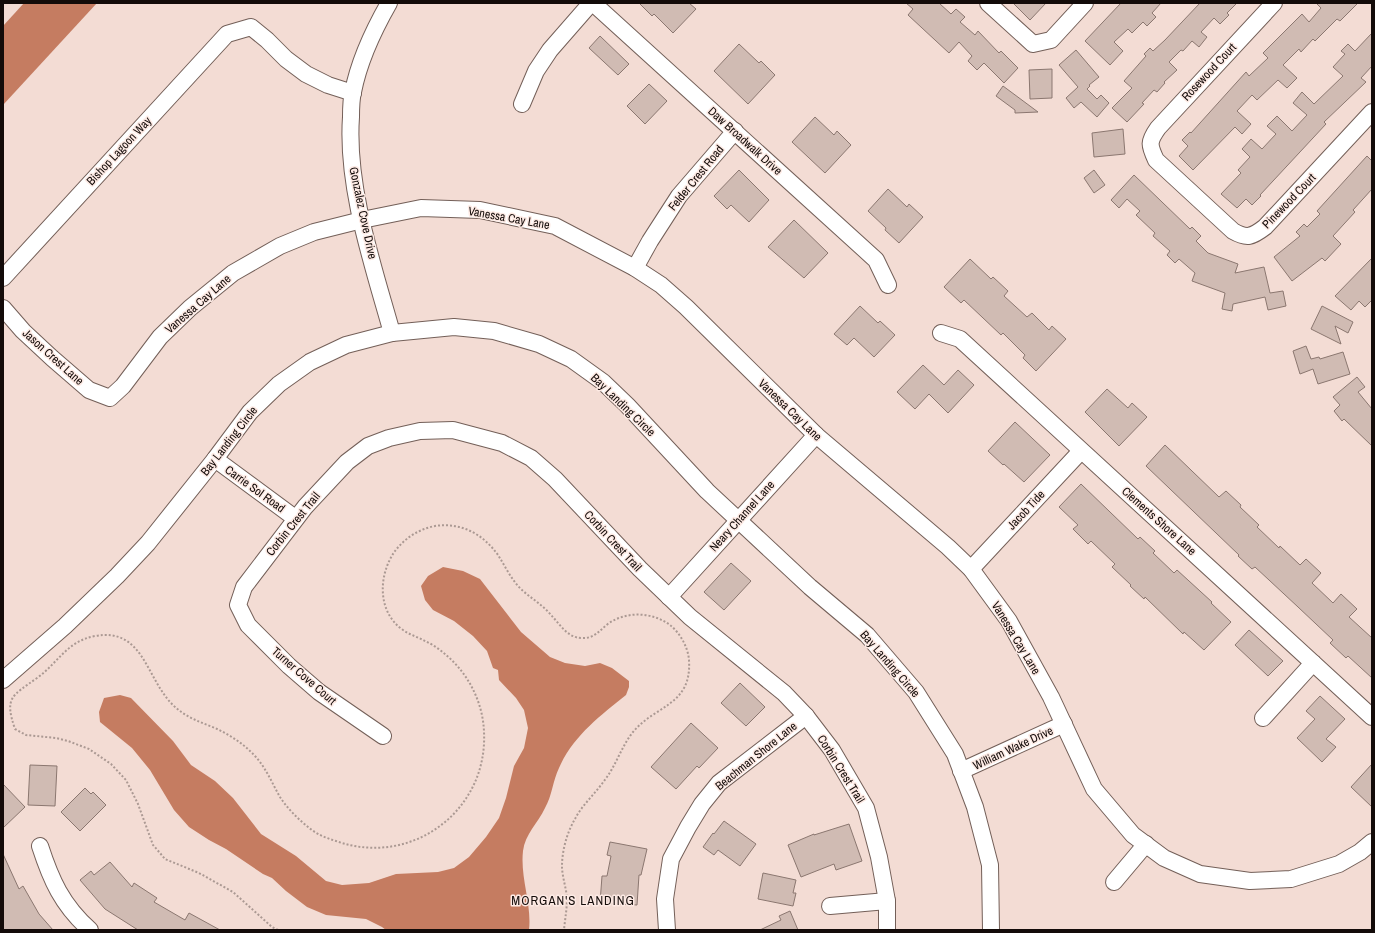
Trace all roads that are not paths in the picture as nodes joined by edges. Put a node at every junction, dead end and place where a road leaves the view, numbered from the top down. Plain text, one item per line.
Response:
1 (389, 3) edge
2 (592, 3) edge
3 (988, 3) edge
4 (1084, 3) edge
5 (1274, 3) edge
6 (352, 93) junction
7 (522, 104) dead end
8 (1372, 112) edge
9 (735, 131) junction
10 (1149, 145) joint
11 (362, 220) junction
12 (635, 268) junction
13 (3, 278) edge
14 (888, 285) dead end
15 (3, 308) edge
16 (392, 333) junction
17 (941, 333) dead end
18 (110, 398) joint
19 (816, 436) junction
20 (1081, 451) junction
21 (215, 459) junction
22 (295, 518) junction
23 (739, 520) junction
24 (971, 569) junction
25 (669, 597) junction
26 (238, 605) joint
27 (1314, 663) junction
28 (3, 680) edge
29 (806, 716) junction
30 (1372, 717) edge
31 (1263, 718) dead end
32 (1064, 724) junction
33 (383, 736) dead end
34 (962, 771) junction
35 (1372, 842) edge
36 (1146, 844) junction
37 (40, 846) dead end
38 (1114, 882) dead end
39 (887, 901) junction
40 (830, 906) dead end
41 (90, 930) edge
42 (667, 930) edge
43 (887, 930) edge
44 (991, 930) edge

1 - 6 street, Gonzalez Cove Drive
2 - 7 street
2 - 9 street, Daw Broadwalk Drive
3 - 4 street
5 - 10 street, Rosewood Court
6 - 11 street, Gonzalez Cove Drive
6 - 13 street, Bishop Lagoon Way
8 - 10 street, Pinewood Court
9 - 12 street, Felder Crest Road
9 - 14 street, Daw Broadwalk Drive
11 - 12 street, Vanessa Cay Lane
11 - 16 street, Gonzalez Cove Drive
11 - 18 street, Vanessa Cay Lane
12 - 19 street, Vanessa Cay Lane
15 - 18 street, Jason Crest Lane
16 - 21 street, Bay Landing Circle
16 - 23 street, Bay Landing Circle
17 - 20 street, Clements Shore Lane
19 - 23 street, Neary Channel Lane
19 - 24 street, Vanessa Cay Lane
20 - 24 street, Jacob Tide
20 - 27 street, Clements Shore Lane
21 - 22 street, Carrie Sol Road
21 - 28 street, Bay Landing Circle
22 - 25 street, Corbin Crest Trail
22 - 26 street, Corbin Crest Trail
23 - 25 street, Neary Channel Lane
23 - 34 street, Bay Landing Circle
24 - 32 street, Vanessa Cay Lane
25 - 29 street, Corbin Crest Trail
26 - 33 street, Turner Cove Court
27 - 30 street, Clements Shore Lane
27 - 31 street
29 - 39 street, Corbin Crest Trail
29 - 42 street, Beachman Shore Lane
32 - 34 street, William Wake Drive
32 - 36 street, Vanessa Cay Lane
34 - 44 street, Bay Landing Circle
35 - 36 street, Vanessa Cay Lane
36 - 38 street
37 - 41 street
39 - 40 street
39 - 43 street, Corbin Crest Trail

